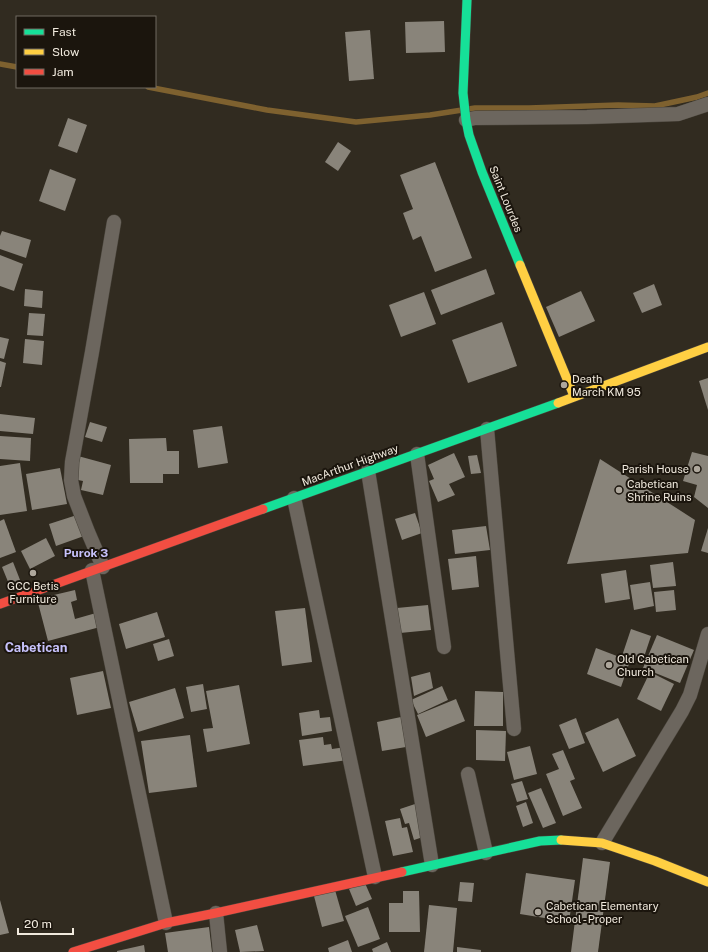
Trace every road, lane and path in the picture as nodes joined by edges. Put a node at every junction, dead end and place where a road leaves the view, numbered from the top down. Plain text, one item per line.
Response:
1 (467, 0) edge
2 (708, 104) edge
3 (466, 118) junction
4 (114, 222) dead end
5 (708, 347) edge
6 (574, 396) junction
7 (487, 429) junction
8 (417, 454) junction
9 (368, 471) junction
10 (294, 498) junction
11 (98, 568) junction
12 (0, 604) edge
13 (708, 634) edge
14 (444, 648) dead end
15 (514, 729) dead end
16 (468, 774) dead end
17 (602, 843) junction
18 (486, 853) junction
19 (432, 865) junction
20 (375, 878) junction
21 (708, 882) edge
22 (216, 913) junction
23 (166, 923) junction
24 (103, 947) edge
25 (73, 952) edge
26 (220, 952) edge

1 - 3 street, Saint Lourdes
2 - 3 street
3 - 6 street, Saint Lourdes
4 - 11 street
5 - 6 street, MacArthur Highway
6 - 7 street, MacArthur Highway
7 - 8 street, MacArthur Highway
7 - 15 street
8 - 9 street, MacArthur Highway
8 - 14 street
9 - 10 street, MacArthur Highway
9 - 19 street
10 - 11 street, MacArthur Highway
10 - 20 street
11 - 12 street, MacArthur Highway
11 - 23 street
13 - 17 street
16 - 18 street
17 - 18 street
17 - 21 street
18 - 19 street
19 - 20 street
20 - 22 street
22 - 23 street
22 - 26 street
23 - 24 street
24 - 25 street

